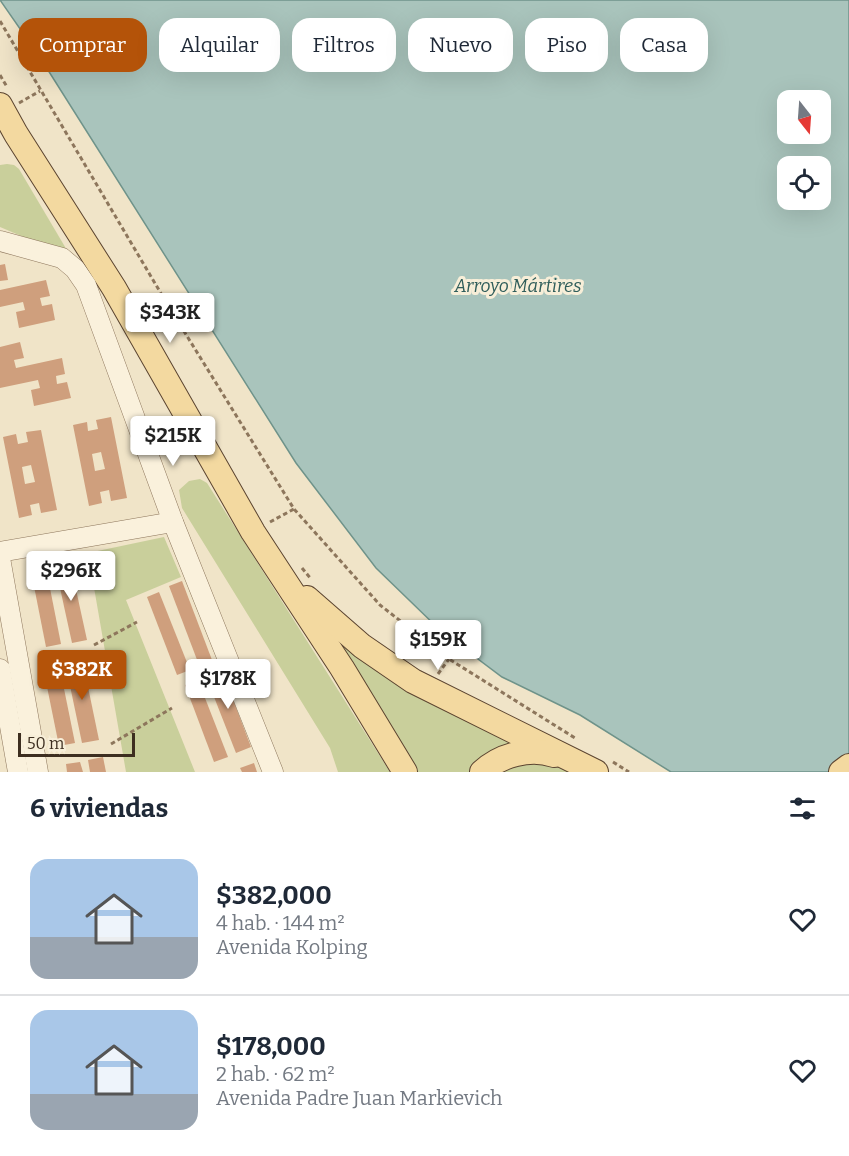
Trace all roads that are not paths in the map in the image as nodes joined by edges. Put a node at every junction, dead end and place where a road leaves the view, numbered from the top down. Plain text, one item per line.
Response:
1 (10, 101) edge
2 (8, 135) edge
3 (0, 241) edge
4 (173, 522) junction
5 (0, 552) edge
6 (0, 558) edge
7 (293, 573) junction
8 (3, 586) edge
9 (0, 669) edge
10 (601, 766) edge
11 (849, 766) edge
12 (18, 772) edge
13 (38, 772) edge
14 (273, 772) edge
15 (405, 772) edge
16 (483, 772) edge
17 (841, 772) edge

1 - 2 main road
2 - 7 main road
3 - 4 street
4 - 5 street
4 - 14 street
6 - 8 street
7 - 10 main road
7 - 15 main road
8 - 13 street
9 - 12 street
10 - 16 main road
11 - 17 main road

